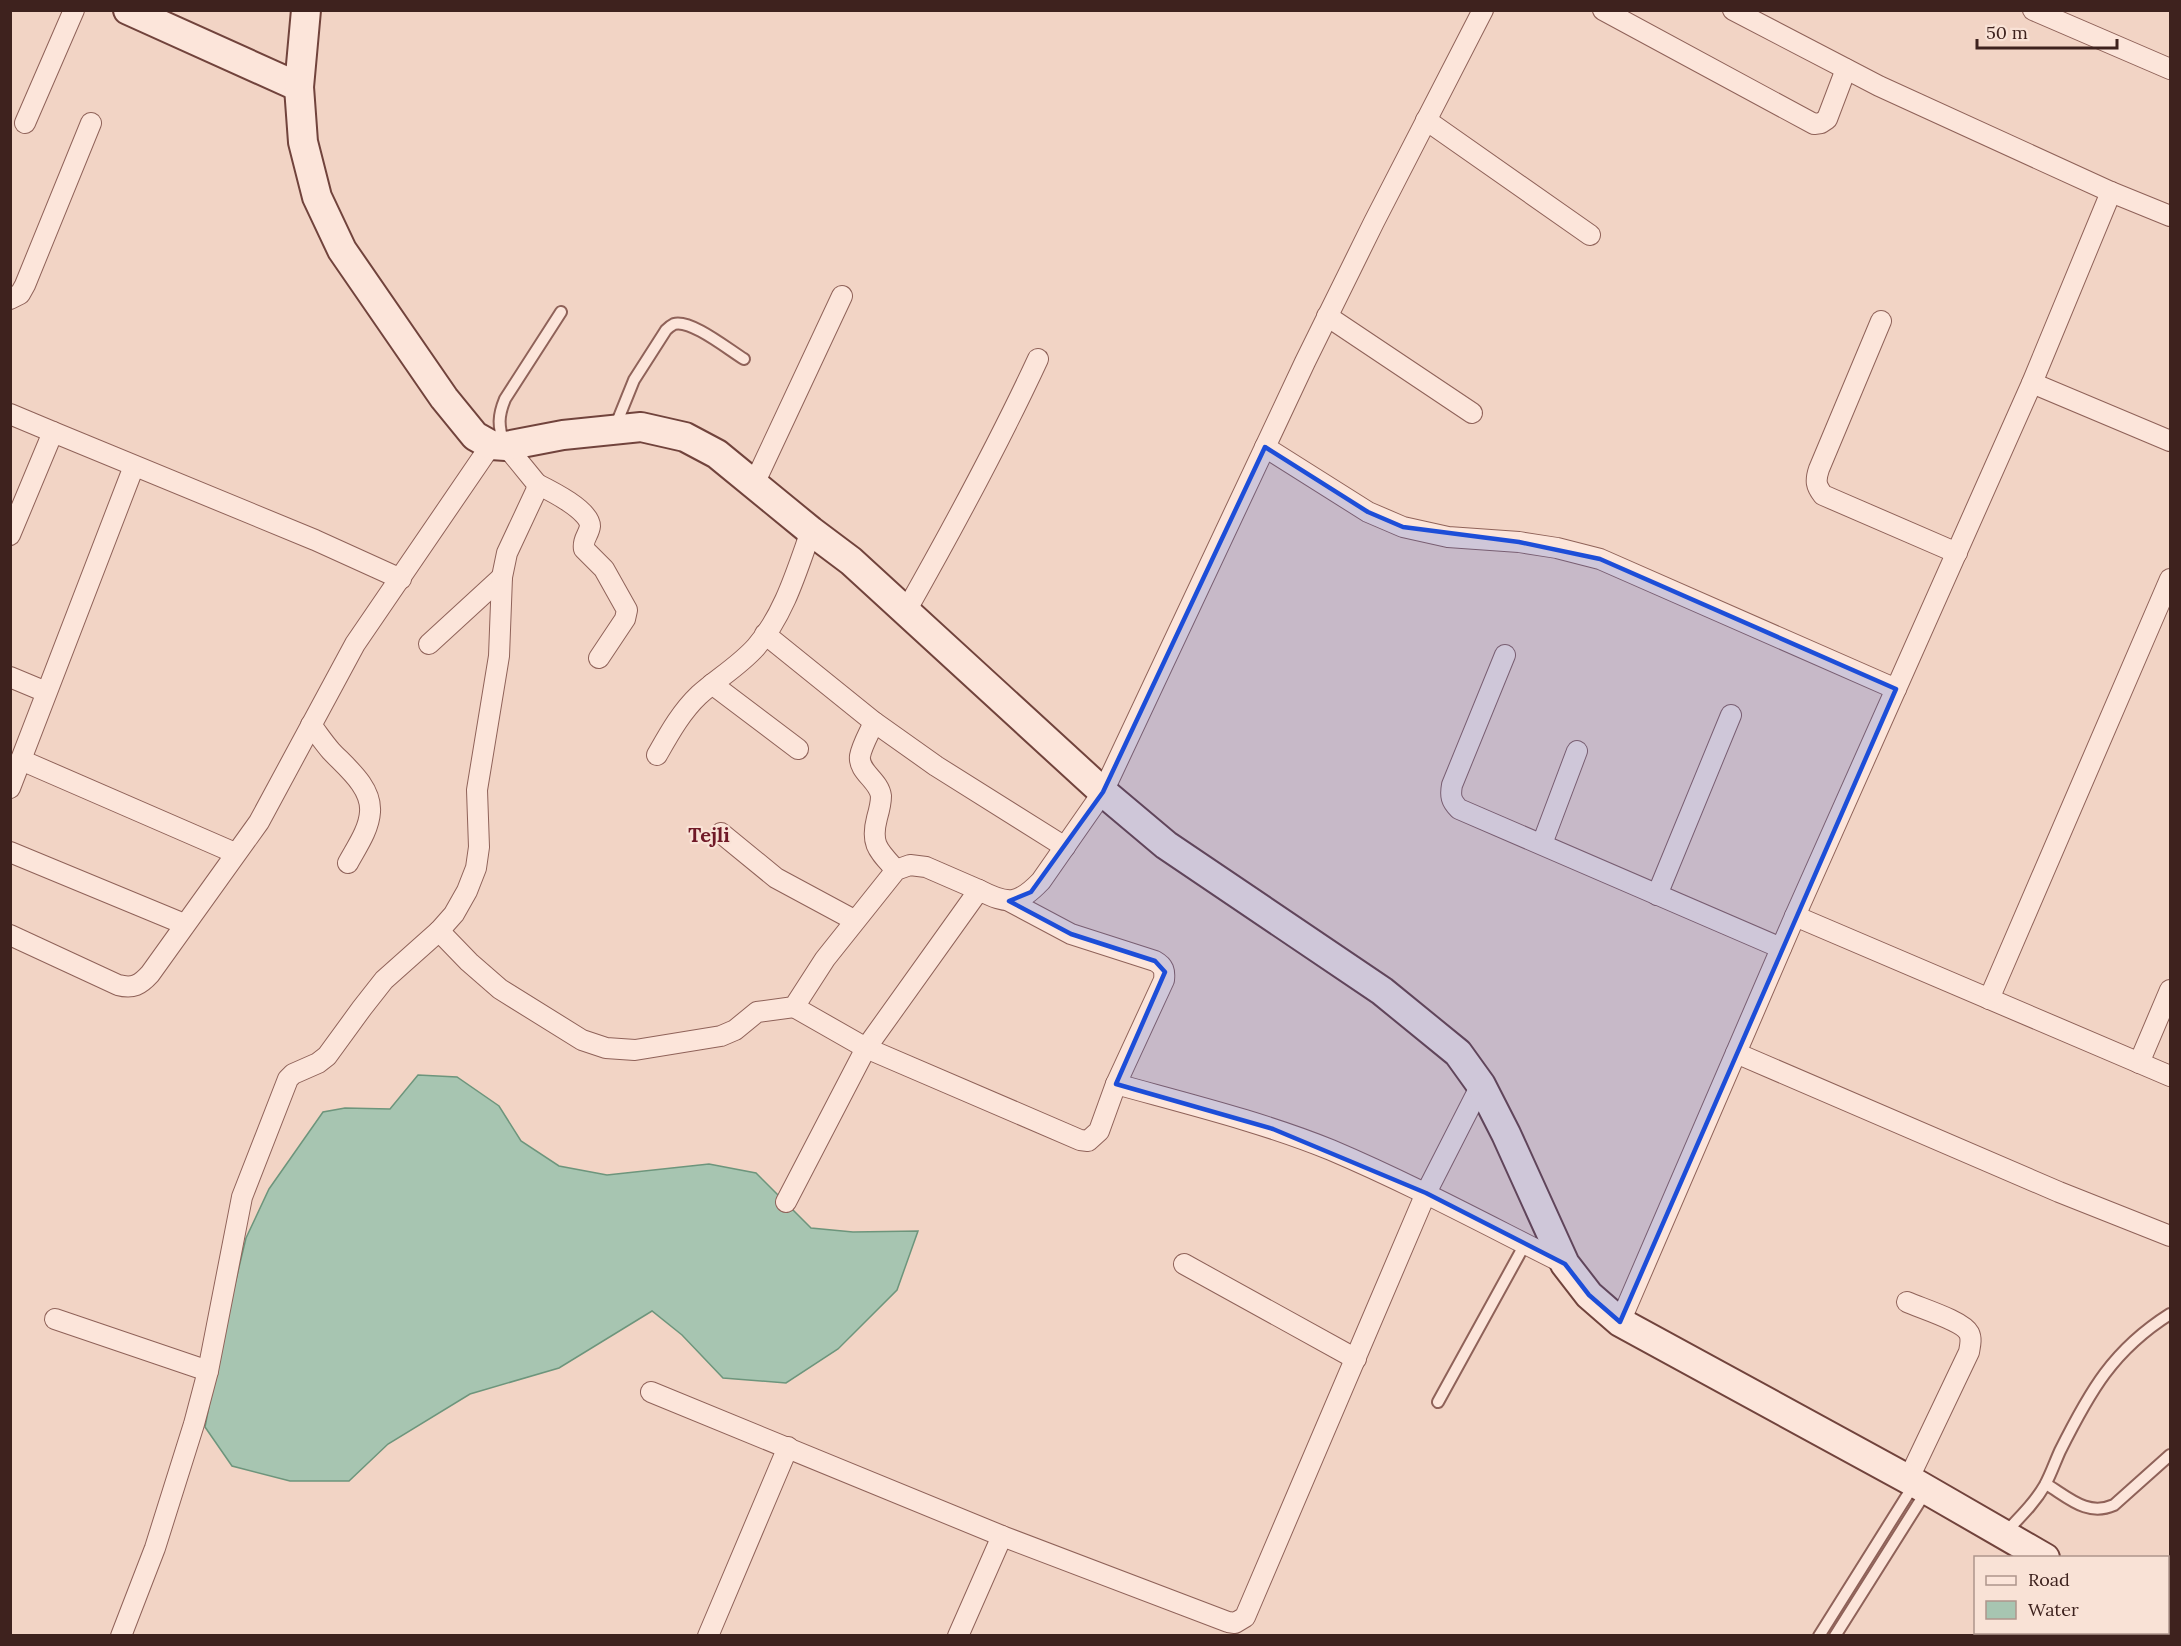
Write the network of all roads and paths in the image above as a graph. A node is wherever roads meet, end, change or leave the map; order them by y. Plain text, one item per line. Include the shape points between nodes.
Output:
1 (74, 10) edge
2 (128, 10) edge
3 (306, 10) edge
4 (1483, 10) edge
5 (1732, 10) edge
6 (2033, 10) edge
7 (1612, 13) edge
8 (1846, 69) junction
9 (2170, 69) edge
10 (299, 87) junction
11 (1426, 120) junction
12 (25, 123) dead end
13 (91, 123) dead end
14 (2110, 192) junction
15 (2170, 216) edge
16 (1590, 235) dead end
17 (842, 296) dead end
18 (10, 299) edge
19 (561, 312) dead end
20 (1328, 316) junction
21 (1881, 321) dead end
22 (744, 359) dead end
23 (1038, 359) dead end
24 (2032, 383) junction
25 (1472, 412) dead end
26 (10, 414) edge
27 (614, 430) junction
28 (53, 432) junction
29 (2170, 441) edge
30 (498, 445) junction
31 (1265, 447) junction
32 (134, 466) junction
33 (537, 484) junction
34 (754, 484) junction
35 (811, 531) junction
36 (10, 535) edge
37 (1957, 553) junction
38 (502, 577) junction
39 (401, 579) junction
40 (2170, 579) edge
41 (906, 611) junction
42 (765, 634) junction
43 (429, 644) dead end
44 (1505, 655) dead end
45 (599, 658) dead end
46 (10, 677) edge
47 (712, 684) junction
48 (1896, 689) junction
49 (46, 692) junction
50 (1731, 715) dead end
51 (874, 722) junction
52 (311, 725) junction
53 (798, 749) dead end
54 (1577, 751) dead end
55 (657, 755) dead end
56 (21, 760) junction
57 (10, 788) edge
58 (1103, 792) junction
59 (721, 833) dead end
60 (1542, 844) junction
61 (1065, 847) junction
62 (10, 852) edge
63 (235, 853) junction
64 (348, 864) dead end
65 (896, 870) junction
66 (979, 890) junction
67 (1657, 895) junction
68 (1009, 902) junction
69 (1795, 916) junction
70 (854, 920) junction
71 (184, 924) junction
72 (439, 931) junction
73 (10, 935) edge
74 (1781, 948) junction
75 (2170, 990) edge
76 (1989, 999) junction
77 (794, 1007) junction
78 (866, 1048) junction
79 (1736, 1053) junction
80 (2139, 1063) junction
81 (2170, 1076) edge
82 (1116, 1084) junction
83 (1481, 1085) junction
84 (1426, 1193) junction
85 (786, 1202) dead end
86 (2170, 1236) edge
87 (1525, 1244) junction
88 (1184, 1264) dead end
89 (1565, 1264) junction
90 (1907, 1302) dead end
91 (2170, 1314) edge
92 (55, 1318) dead end
93 (1620, 1322) junction
94 (1356, 1359) junction
95 (208, 1371) junction
96 (651, 1392) dead end
97 (1438, 1402) dead end
98 (788, 1447) junction
99 (2170, 1455) edge
100 (1917, 1484) junction
101 (2046, 1484) junction
102 (2004, 1534) junction
103 (1002, 1536) junction
104 (2043, 1556) edge
105 (121, 1635) edge
106 (708, 1635) edge
107 (958, 1635) edge
108 (1819, 1635) edge
109 (1835, 1635) edge

1 - 12 street
2 - 10 street
3 - 10 street
4 - 11 street
5 - 8 street
6 - 9 street
7 - 8 street via 1814,124 1827,119
8 - 14 street
10 - 30 street via 303,142 317,197 342,250 444,398 475,436
11 - 16 street
11 - 20 street
13 - 18 street via 25,285 20,294
14 - 15 street
14 - 24 street
17 - 34 street
19 - 30 lane via 505,399 499,413
20 - 25 street
20 - 31 street
21 - 37 street via 1819,470 1817,487 1823,495
22 - 27 lane via 696,329 673,324 634,380
23 - 41 street via 978,481
24 - 29 street
24 - 37 street
26 - 28 street
27 - 30 street
27 - 34 street via 641,427 685,437 717,454
28 - 32 street
28 - 36 street
30 - 33 street
30 - 39 street
31 - 48 street via 1368,512 1403,527 1448,537 1557,548 1600,560
31 - 58 street
32 - 39 street
32 - 49 street
33 - 38 street via 507,553
33 - 45 street via 570,502 588,521 584,549 604,569 627,610
34 - 35 street
35 - 41 street
35 - 42 street via 791,586
37 - 48 street
38 - 43 street
38 - 72 street via 499,656 477,790 476,868 454,914
39 - 52 street via 355,644
40 - 76 street
41 - 58 street
42 - 47 street via 757,647
42 - 51 street
44 - 60 street via 1450,795 1459,809
46 - 49 street
47 - 53 street
47 - 55 street via 684,712
48 - 69 street
49 - 56 street
50 - 67 street
51 - 61 street
51 - 65 street via 860,755 861,762 880,792 874,841
52 - 63 street via 259,822
52 - 64 street via 355,775 368,799 368,824
54 - 60 street
56 - 57 street
56 - 63 street
58 - 61 street
58 - 83 street via 1166,845 1382,991 1458,1053
59 - 70 street via 776,878
60 - 67 street
61 - 68 street via 1031,892
62 - 71 street
63 - 71 street
65 - 66 street via 910,865 926,867
65 - 70 street
66 - 68 street
66 - 78 street
67 - 74 street
68 - 82 street via 1071,934 1161,965 1164,980
69 - 74 street
69 - 76 street
70 - 77 street
71 - 73 street via 150,974 140,985 129,988
72 - 77 street via 500,989 582,1040 606,1048 636,1050 721,1036 757,1012
72 - 95 street via 384,980 327,1056 288,1079 243,1197
74 - 79 street
75 - 80 street
76 - 80 street
77 - 78 street
78 - 82 street via 1080,1140 1088,1141 1099,1131
78 - 85 street
79 - 86 street
79 - 93 street
80 - 81 street
82 - 84 street via 1273,1129
83 - 84 street
83 - 89 street
84 - 87 street
84 - 94 street
87 - 89 street
87 - 97 lane
88 - 94 street
89 - 93 street via 1588,1295
90 - 100 street via 1960,1325 1968,1330 1971,1339
91 - 101 lane via 2122,1351 2102,1377 2077,1418
92 - 95 street
93 - 100 street
94 - 103 street via 1240,1621 1228,1622
95 - 105 street via 180,1474
96 - 98 street
98 - 103 street
98 - 106 street
99 - 101 lane via 2114,1505 2103,1510 2084,1507
100 - 102 street
100 - 108 lane
100 - 109 lane
101 - 102 lane
102 - 104 street
103 - 107 street

